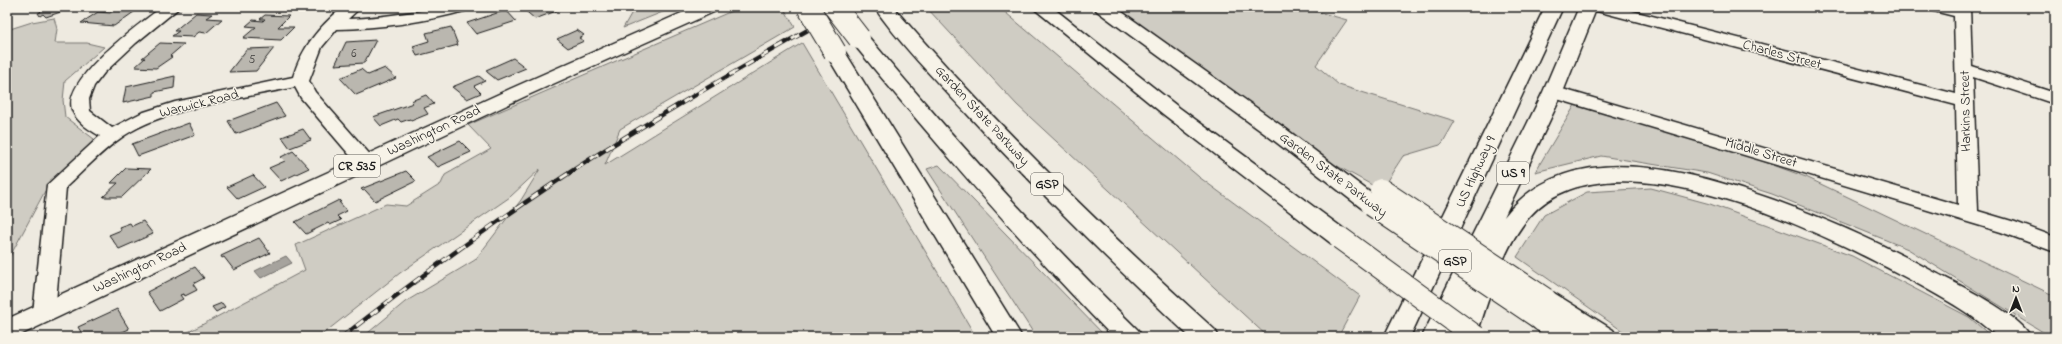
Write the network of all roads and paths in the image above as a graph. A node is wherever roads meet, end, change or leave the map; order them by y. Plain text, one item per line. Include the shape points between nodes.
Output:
1 (172, 7) edge
2 (353, 7) edge
3 (462, 7) edge
4 (710, 7) edge
5 (808, 7) edge
6 (835, 7) edge
7 (1041, 7) edge
8 (1103, 7) edge
9 (1554, 7) edge
10 (1588, 7) edge
11 (1599, 7) edge
12 (1936, 7) edge
13 (1962, 10) edge
14 (890, 15) edge
15 (333, 24) junction
16 (1965, 69) junction
17 (300, 81) junction
18 (1553, 92) junction
19 (2055, 99) edge
20 (1966, 102) junction
21 (112, 134) junction
22 (366, 162) junction
23 (1968, 215) junction
24 (2055, 244) edge
25 (1542, 308) junction
26 (44, 313) junction
27 (7, 330) edge
28 (1009, 337) edge
29 (1130, 337) edge
30 (1206, 337) edge
31 (1398, 337) edge
32 (1435, 337) edge
33 (1464, 337) edge
34 (1476, 337) edge
35 (1567, 337) edge
36 (1604, 337) edge
37 (2018, 337) edge

1 - 21 street via 91,75 81,92 80,109 93,125
2 - 15 street
3 - 15 street via 405,21
4 - 22 main road, Washington Road / CR 535
5 - 28 main road, bridge
6 - 29 main road, bridge via 912,102 1018,220
7 - 34 main road, bridge via 1170,110
8 - 25 main road, Garden State Parkway / GSP, bridge via 1279,134
9 - 31 main road, US Highway 9 / US 9
10 - 18 main road, US 9
11 - 20 street, Charles Street
12 - 13 street
13 - 16 street, Harkins Street
14 - 30 main road, Garden State Parkway / GSP via 959,92 1056,193
15 - 17 street via 315,42 306,59
16 - 19 street
16 - 20 street, Harkins Street
17 - 21 street, Warwick Road via 181,106
17 - 22 street via 307,94
18 - 23 street, Middle Street
18 - 32 main road, US 9
20 - 23 street, Harkins Street
21 - 26 street, Warwick Road via 58,185
22 - 26 main road, Washington Road / CR 535
23 - 24 street, Middle Street
25 - 35 main road, Garden State Parkway / GSP
25 - 36 main road
26 - 27 main road, Washington Road / CR 535
33 - 37 main road via 1501,240 1525,206 1545,190 1557,185 1586,177 1619,174 1656,176 1694,183 1816,225 1867,247 1922,276 1993,318

